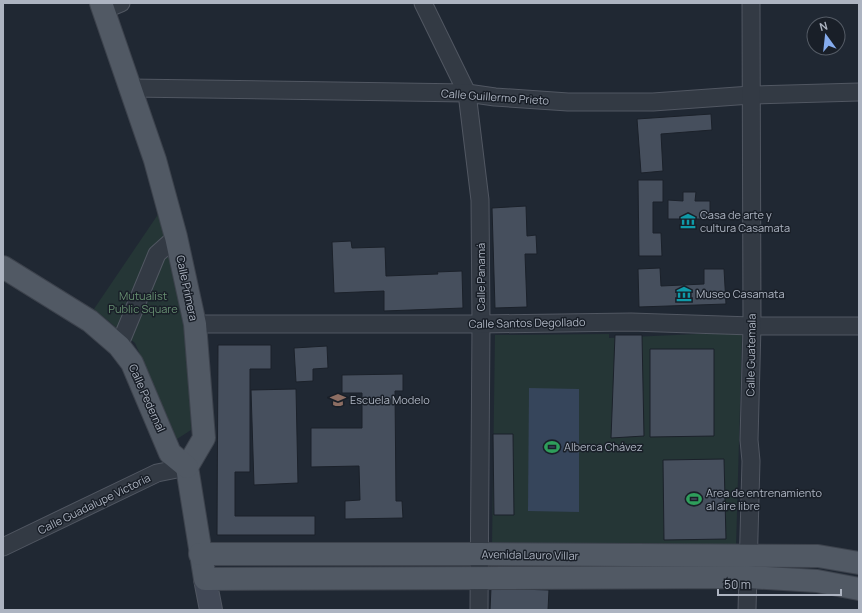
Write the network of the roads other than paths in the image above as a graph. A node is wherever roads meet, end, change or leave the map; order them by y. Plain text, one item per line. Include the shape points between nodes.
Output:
1 (423, 3) edge
2 (750, 3) edge
3 (109, 5) edge
4 (130, 88) junction
5 (859, 92) edge
6 (467, 94) junction
7 (751, 95) junction
8 (176, 237) junction
9 (3, 266) edge
10 (195, 324) junction
11 (481, 324) junction
12 (752, 326) junction
13 (859, 326) edge
14 (119, 346) junction
15 (187, 466) junction
16 (3, 547) edge
17 (200, 554) junction
18 (479, 554) junction
19 (748, 556) junction
20 (859, 563) edge
21 (479, 578) junction
22 (748, 578) junction
23 (205, 579) junction
24 (859, 589) edge
25 (211, 610) edge
26 (479, 610) edge
27 (748, 610) edge

1 - 6 street, Calle Panamá
2 - 7 street, Calle Guatemala
3 - 4 main road, Calle Primera
4 - 6 street, Calle Guillermo Prieto
4 - 8 main road, Calle Primera via 155,160
5 - 7 street, Calle Guillermo Prieto
6 - 7 street, Calle Guillermo Prieto via 583,102 653,102
6 - 11 street, Calle Panamá via 480,200
7 - 12 street, Calle Guatemala
8 - 10 main road, Calle Primera
8 - 14 street via 157,254
9 - 14 main road, Calle Pedernal via 90,321
10 - 11 street, Calle Santos Degollado
10 - 15 main road, Calle Primera via 204,438
11 - 12 street, Calle Santos Degollado via 631,322
11 - 18 street, Calle Panamá
12 - 13 street, Calle Santos Degollado
12 - 19 street, Calle Guatemala
14 - 15 main road, Calle Pedernal via 132,363 170,453
15 - 16 street, Calle Guadalupe Victoria via 157,473
15 - 17 main road
17 - 18 main road, Avenida Lauro Villar
17 - 23 main road
18 - 19 main road, Avenida Lauro Villar
18 - 21 street, Calle Panamá
19 - 20 main road, Avenida Lauro Villar via 818,556
19 - 22 street, Calle Guatemala
21 - 22 main road, Avenida Lauro Villar
21 - 23 main road, Avenida Lauro Villar
21 - 26 street, Calle Panamá
22 - 24 main road, Avenida Lauro Villar via 817,581
22 - 27 street, Calle Guatemala
23 - 25 main road

